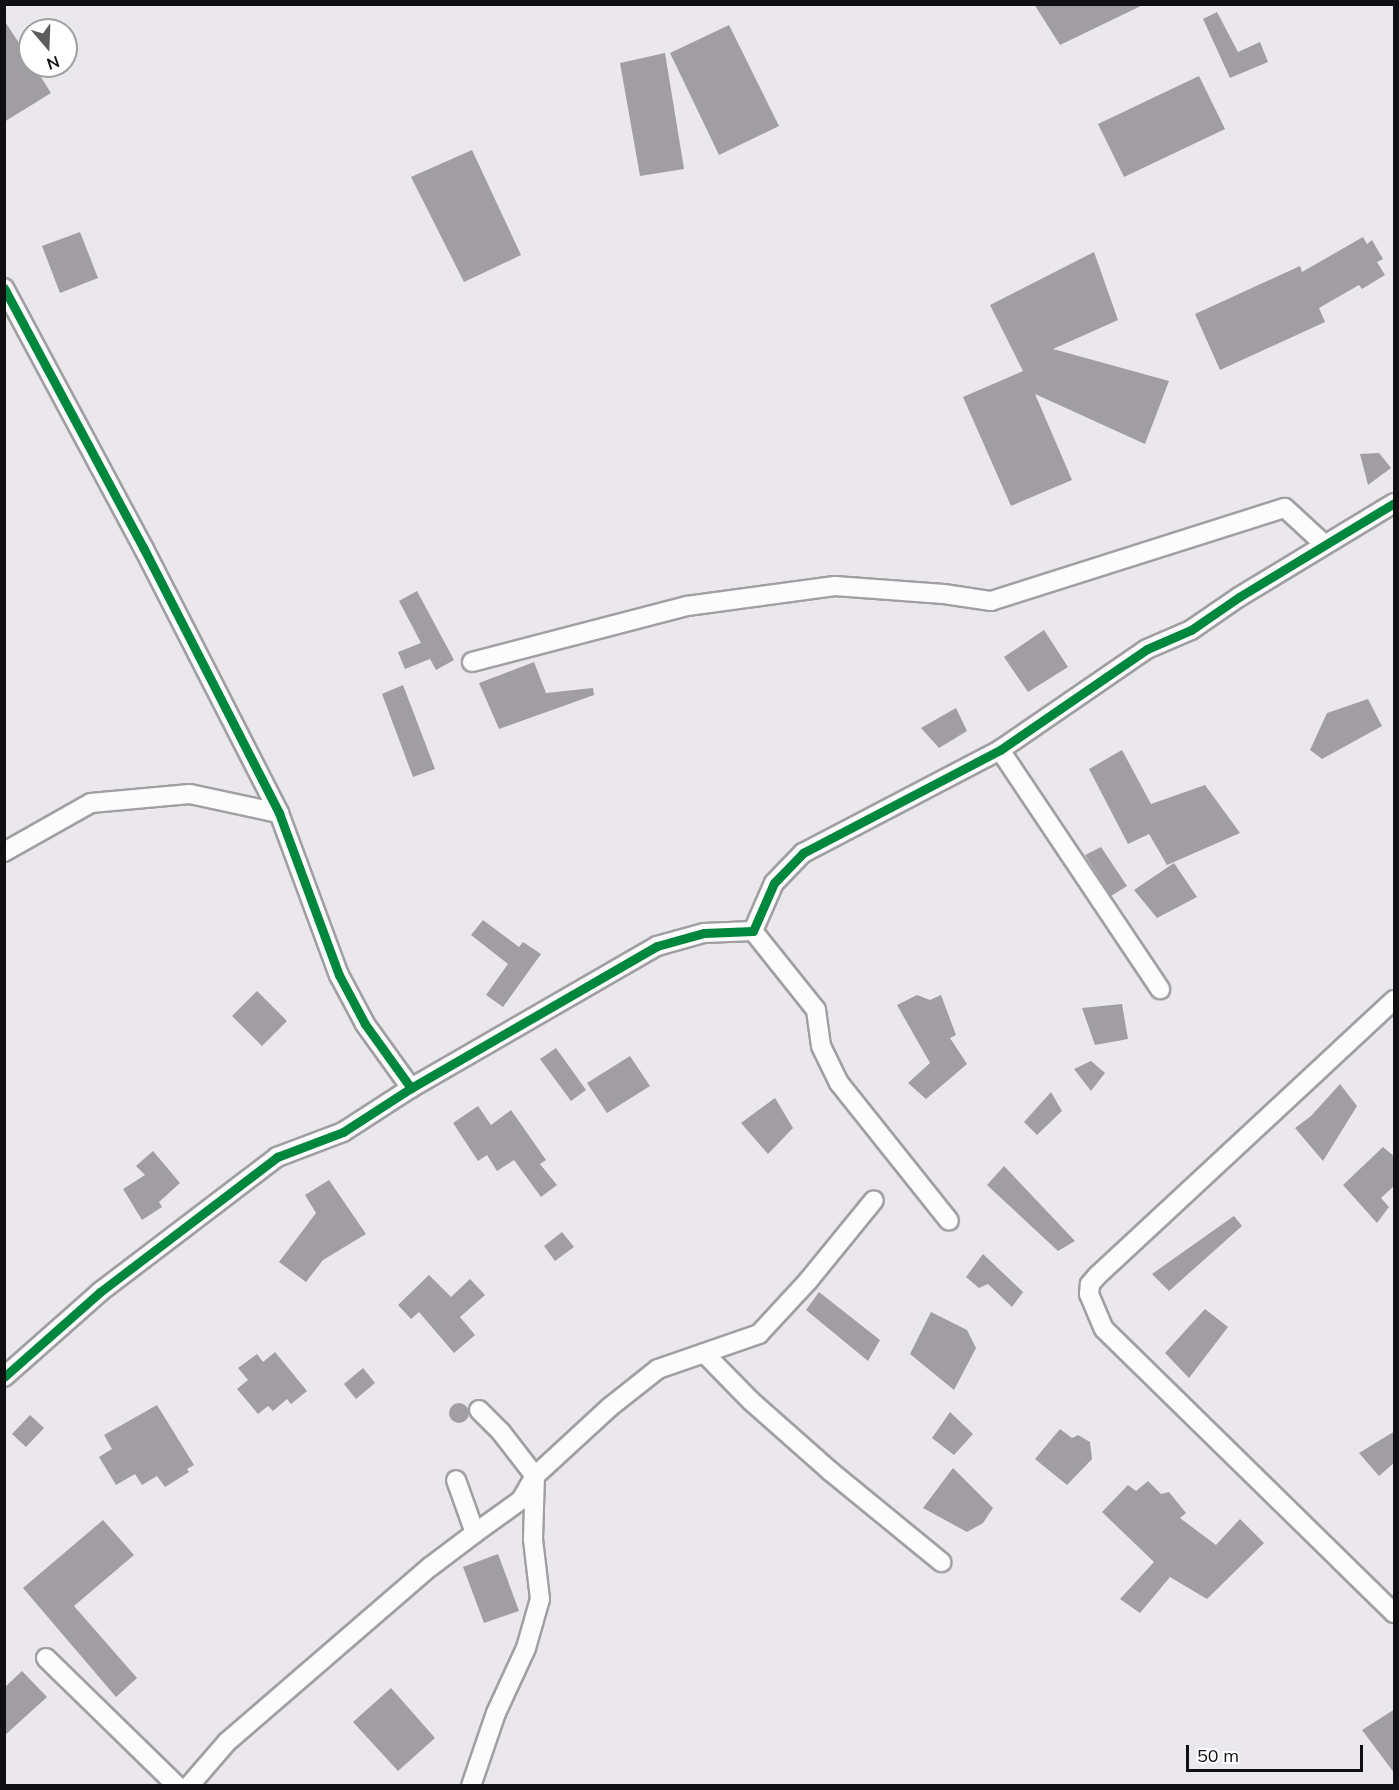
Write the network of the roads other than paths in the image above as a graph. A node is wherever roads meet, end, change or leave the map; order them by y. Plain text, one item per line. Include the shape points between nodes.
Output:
1 (4, 288) edge
2 (1395, 503) edge
3 (1325, 545) junction
4 (472, 662) dead end
5 (1000, 750) junction
6 (279, 813) junction
7 (4, 852) edge
8 (753, 930) junction
9 (1160, 989) dead end
10 (1395, 1000) edge
11 (411, 1088) junction
12 (874, 1200) dead end
13 (949, 1221) dead end
14 (704, 1353) junction
15 (4, 1377) edge
16 (478, 1410) dead end
17 (535, 1476) junction
18 (456, 1480) dead end
19 (475, 1533) junction
20 (941, 1562) dead end
21 (1395, 1613) edge
22 (46, 1658) dead end
23 (177, 1785) edge
24 (189, 1785) edge
25 (471, 1785) edge

1 - 6 street
2 - 3 street
3 - 4 street via 1285,508 991,601 835,586 687,606
3 - 5 street via 1191,630 1147,649
5 - 8 street via 803,853 774,883
5 - 9 street
6 - 7 street via 190,794 90,802
6 - 11 street via 339,975 365,1024
8 - 11 street via 704,933 657,946
8 - 13 street via 816,1010 821,1046 839,1083
10 - 21 street via 1097,1276 1090,1284 1089,1294 1104,1329
11 - 15 street via 343,1132 277,1157 100,1292
12 - 14 street via 759,1334
14 - 17 street via 658,1369
14 - 20 street via 821,1464
16 - 17 street via 501,1432
17 - 19 street via 521,1500
17 - 25 street via 533,1539 540,1599 526,1648 496,1713
18 - 19 street
19 - 24 street via 429,1567 227,1742
22 - 23 street

